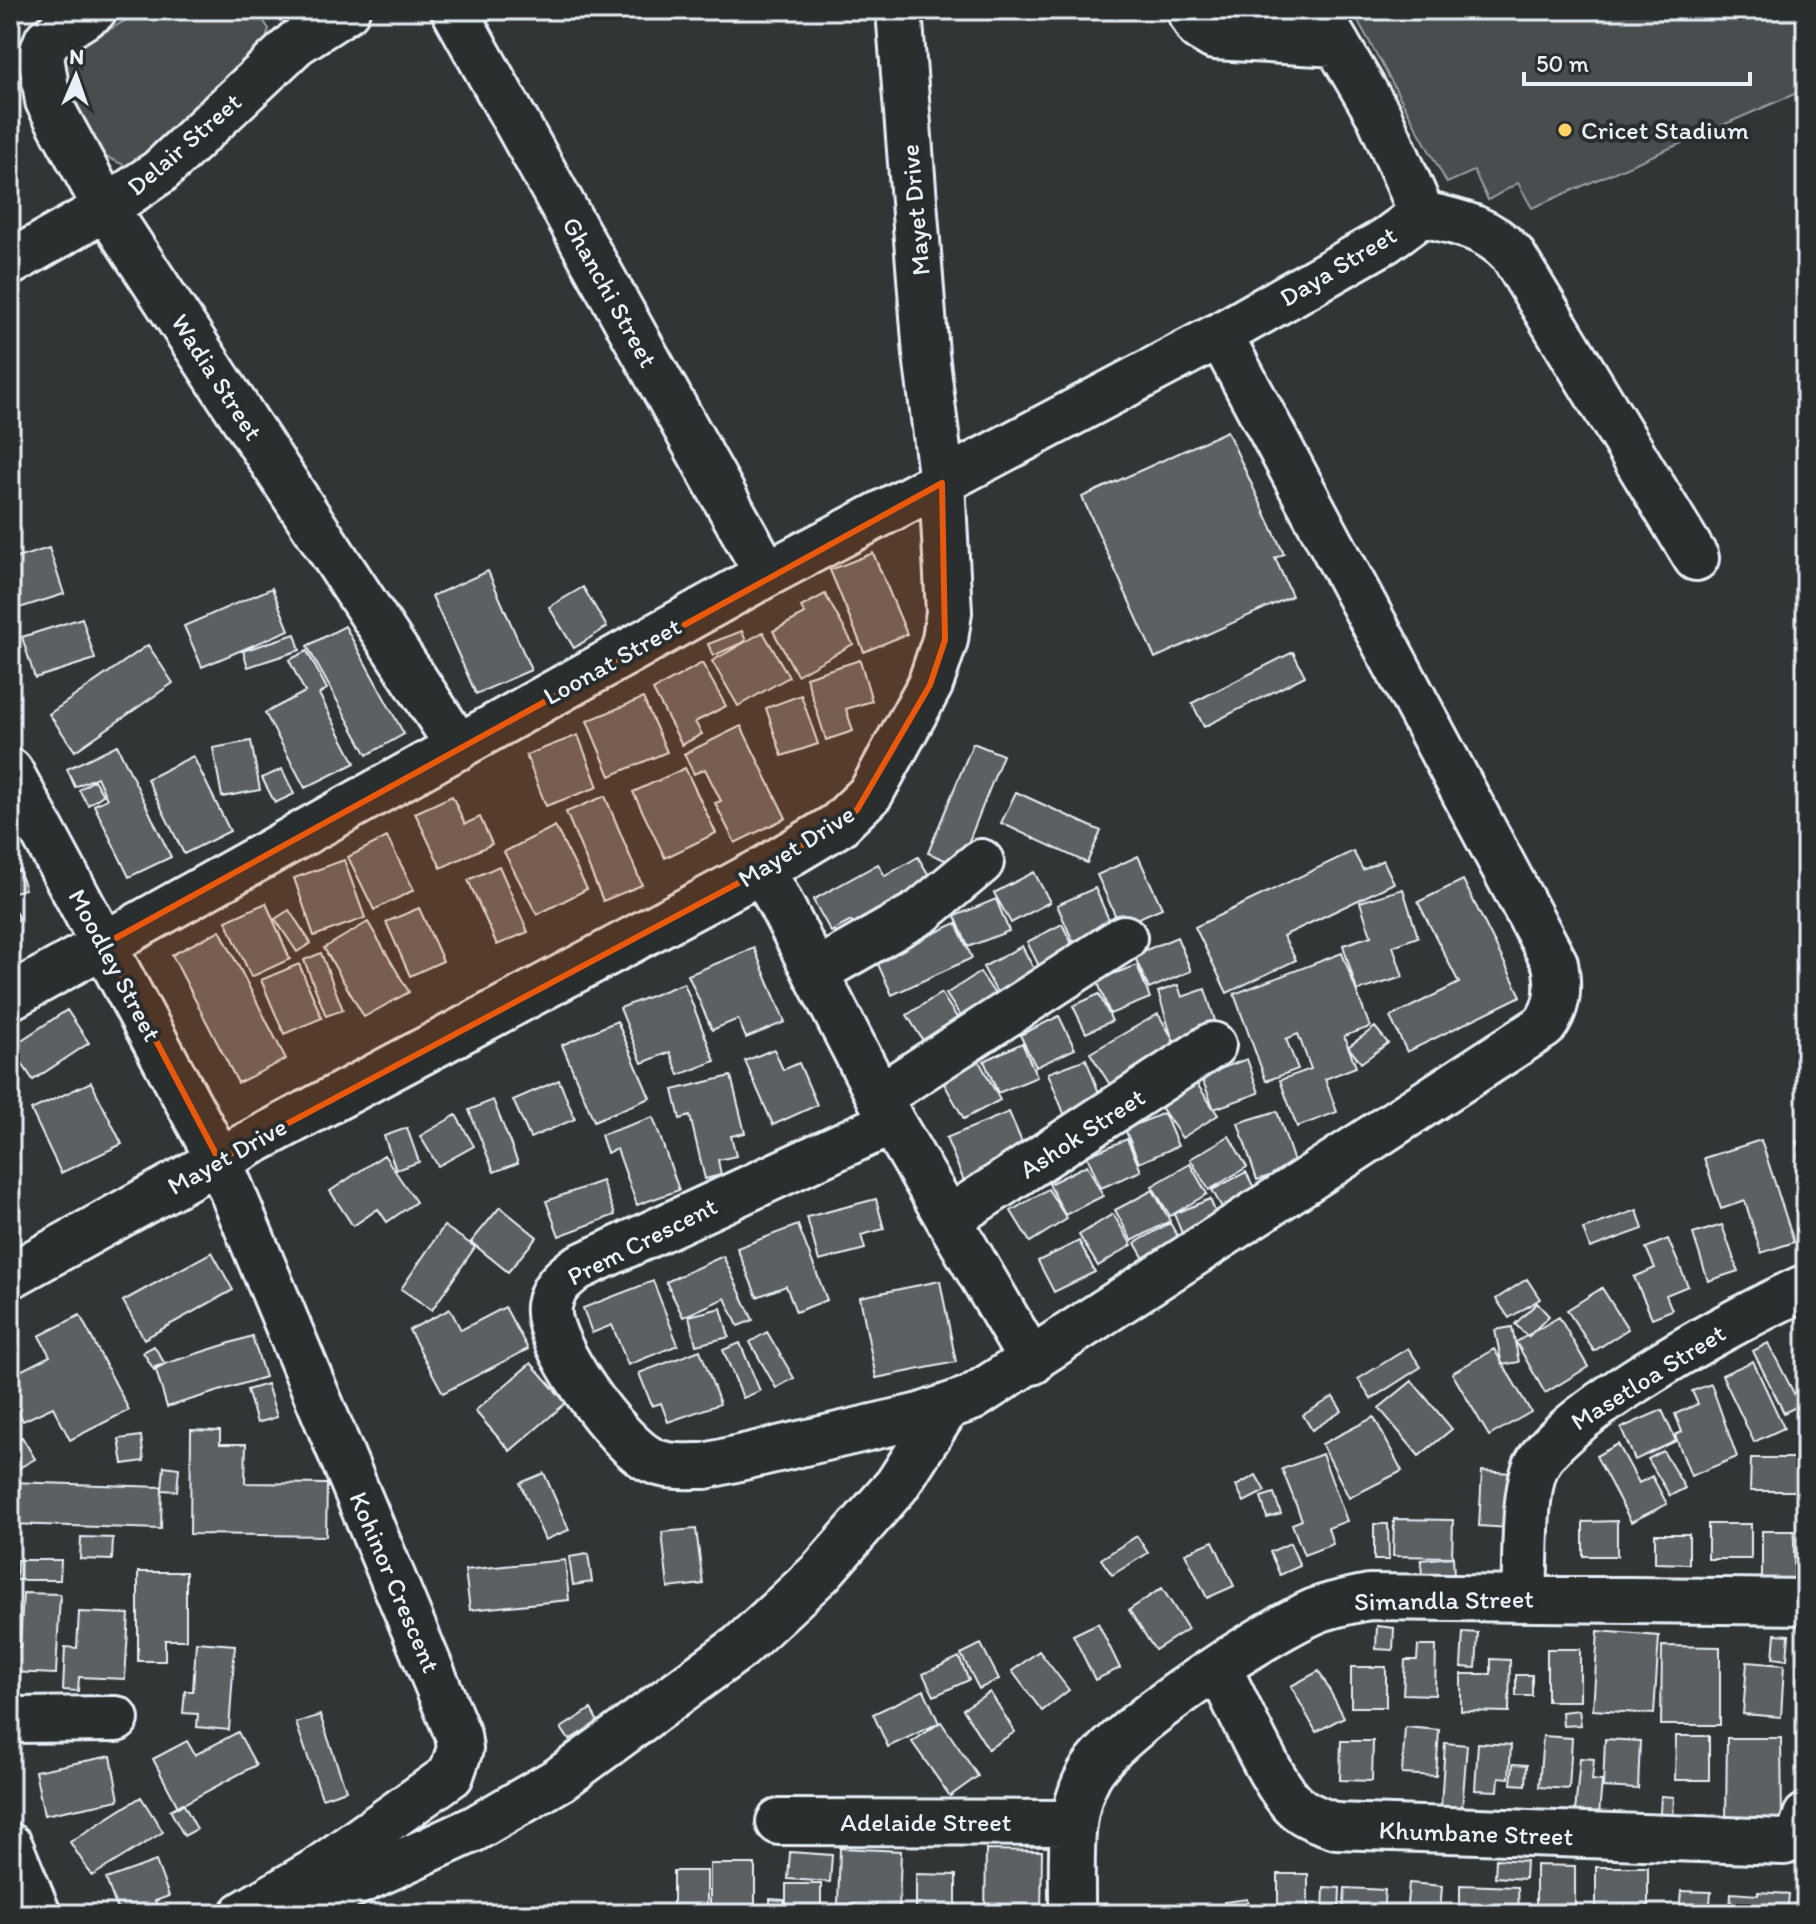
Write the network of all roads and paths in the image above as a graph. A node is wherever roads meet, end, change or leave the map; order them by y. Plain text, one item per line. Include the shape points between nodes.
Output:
1 (94, 10) edge
2 (347, 10) edge
3 (454, 10) edge
4 (899, 10) edge
5 (1189, 10) edge
6 (287, 26) edge
7 (1327, 27) edge
8 (106, 208) junction
9 (1422, 214) junction
10 (10, 263) edge
11 (1220, 335) junction
12 (942, 483) junction
13 (1696, 558) dead end
14 (767, 574) junction
15 (459, 747) junction
16 (10, 771) edge
17 (981, 862) dead end
18 (763, 870) junction
19 (1124, 938) dead end
20 (105, 944) junction
21 (816, 972) junction
22 (10, 997) edge
23 (1213, 1045) dead end
24 (886, 1110) junction
25 (219, 1160) junction
26 (950, 1218) junction
27 (10, 1276) edge
28 (1806, 1287) edge
29 (1032, 1362) junction
30 (947, 1407) junction
31 (1524, 1598) junction
32 (1806, 1602) edge
33 (1219, 1669) junction
34 (116, 1719) dead end
35 (10, 1720) edge
36 (1806, 1816) edge
37 (779, 1822) dead end
38 (1074, 1823) junction
39 (10, 1846) edge
40 (38, 1914) edge
41 (243, 1914) edge
42 (251, 1914) edge
43 (1072, 1914) edge

1 - 8 street, Wadia Street via 47,40 41,56 48,101
2 - 6 street, Delair Street
3 - 14 street, Ghanchi Street
4 - 12 street, Mayet Drive via 926,354
5 - 7 street via 1199,28 1214,37
6 - 8 street, Delair Street via 159,172
7 - 9 street, Daya Street via 1379,116
8 - 10 street, Delair Street
8 - 15 street, Wadia Street
9 - 11 street, Daya Street via 1385,241
9 - 13 street via 1480,229 1512,254
11 - 12 street, Loonat Street
11 - 29 street, Prem Crescent via 1555,963 1557,999 1544,1026
12 - 14 street, Loonat Street
12 - 18 street, Mayet Drive via 949,612 930,685 886,770 857,810
14 - 15 street, Loonat Street
15 - 20 street, Loonat Street
16 - 20 street, Moodley Street
17 - 21 street via 921,912
18 - 21 street
18 - 25 street, Mayet Drive
19 - 24 street
20 - 22 street, Loonat Street
20 - 25 street, Moodley Street
21 - 24 street
23 - 26 street, Ashok Street
24 - 26 street
24 - 30 street, Prem Crescent via 577,1268 555,1286 549,1319 583,1385 624,1439 651,1460 669,1466 705,1466
25 - 27 street, Mayet Drive
25 - 41 street, Kohinor Crescent via 453,1720 460,1749 451,1775 316,1871
26 - 29 street
28 - 31 street, Masetloa Street via 1727,1327 1566,1428 1536,1466 1530,1489
29 - 30 street, Prem Crescent
30 - 42 street via 897,1485 821,1572 740,1647 560,1779 474,1829 310,1904
31 - 32 street, Simandla Street
31 - 33 street, Simandla Street via 1369,1597 1337,1603 1285,1627
33 - 36 street, Khumbane Street via 1281,1788 1312,1818 1336,1826 1784,1842 1799,1836
33 - 38 street, Simandla Street via 1129,1730 1101,1757 1087,1778
34 - 35 street
37 - 38 street, Adelaide Street
38 - 43 street, Simandla Street
39 - 40 street

